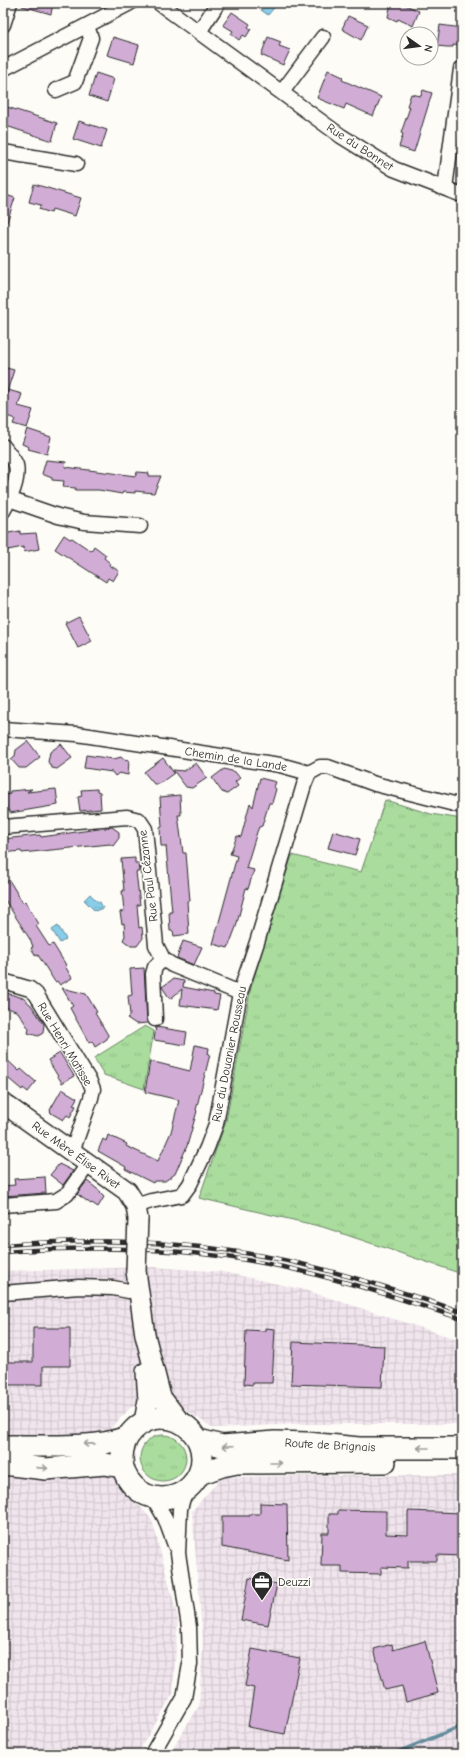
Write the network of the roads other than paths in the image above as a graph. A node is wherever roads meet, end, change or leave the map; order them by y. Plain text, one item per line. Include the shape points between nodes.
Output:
1 (10, 3) edge
2 (130, 3) edge
3 (159, 3) edge
4 (218, 3) edge
5 (3, 25) edge
6 (87, 26) junction
7 (199, 32) junction
8 (323, 37) dead end
9 (3, 69) edge
10 (461, 69) dead end
11 (56, 90) dead end
12 (282, 92) junction
13 (3, 152) edge
14 (76, 164) dead end
15 (445, 188) junction
16 (462, 194) edge
17 (3, 446) edge
18 (5, 502) edge
19 (140, 526) dead end
20 (3, 729) edge
21 (309, 773) junction
22 (462, 806) edge
23 (3, 827) edge
24 (163, 959) junction
25 (3, 981) edge
26 (240, 993) junction
27 (155, 1019) dead end
28 (3, 1103) edge
29 (72, 1152) junction
30 (89, 1163) junction
31 (3, 1205) edge
32 (137, 1213) junction
33 (136, 1280) junction
34 (3, 1293) edge
35 (144, 1335) junction
36 (144, 1422) junction
37 (180, 1422) junction
38 (127, 1437) junction
39 (198, 1440) junction
40 (3, 1446) edge
41 (462, 1448) edge
42 (462, 1462) edge
43 (3, 1464) edge
44 (122, 1467) junction
45 (199, 1474) junction
46 (185, 1491) junction
47 (153, 1498) junction
48 (178, 1553) junction
49 (152, 1754) edge

1 - 5 street
2 - 6 street
3 - 7 street, Rue du Bonnet
4 - 7 street
6 - 9 street
6 - 11 street via 91,38 75,82
7 - 12 street, Rue du Bonnet
8 - 12 street
10 - 15 street
12 - 15 street, Rue du Bonnet via 341,136 394,169
13 - 14 street
15 - 16 street, Rue du Bonnet
17 - 18 street via 16,464 16,476
18 - 19 street via 84,522
20 - 21 street, Chemin de la Lande via 77,734 280,765
21 - 22 street via 328,766 375,784
21 - 26 street, Rue du Douanier Rousseau
23 - 24 street, Rue Paul Cézanne via 127,818 139,820 145,828 156,945
24 - 26 street
24 - 27 street via 155,967 153,974
25 - 29 street, Rue Henri Matisse via 30,989 36,994 93,1089
26 - 32 street, Rue du Douanier Rousseau via 216,1124 207,1148 182,1195 151,1201
28 - 29 street, Rue Mère Élise Rivet
29 - 30 street, Rue Mère Élise Rivet
30 - 31 street via 67,1194 56,1201
30 - 32 street, Rue Mère Élise Rivet via 127,1192
32 - 33 street, bridge
33 - 34 street via 129,1291 79,1287
33 - 35 street
35 - 36 street via 148,1400
35 - 37 street via 161,1397
36 - 37 main road via 168,1418
36 - 38 main road via 134,1428
37 - 39 main road via 191,1429
38 -> 40 main road via 115,1442 97,1444
38 - 44 main road via 123,1447
41 -> 39 main road, Route de Brignais via 359,1448 290,1442 222,1446
39 - 45 main road via 202,1451
45 -> 42 main road, Route de Brignais via 222,1466 244,1463
43 -> 44 main road via 46,1469 105,1464
44 - 47 main road via 133,1487
45 - 46 main road
46 - 47 main road via 175,1496
46 - 48 street via 180,1509
47 - 48 street via 165,1518
48 - 49 street via 190,1627 190,1664 184,1698

